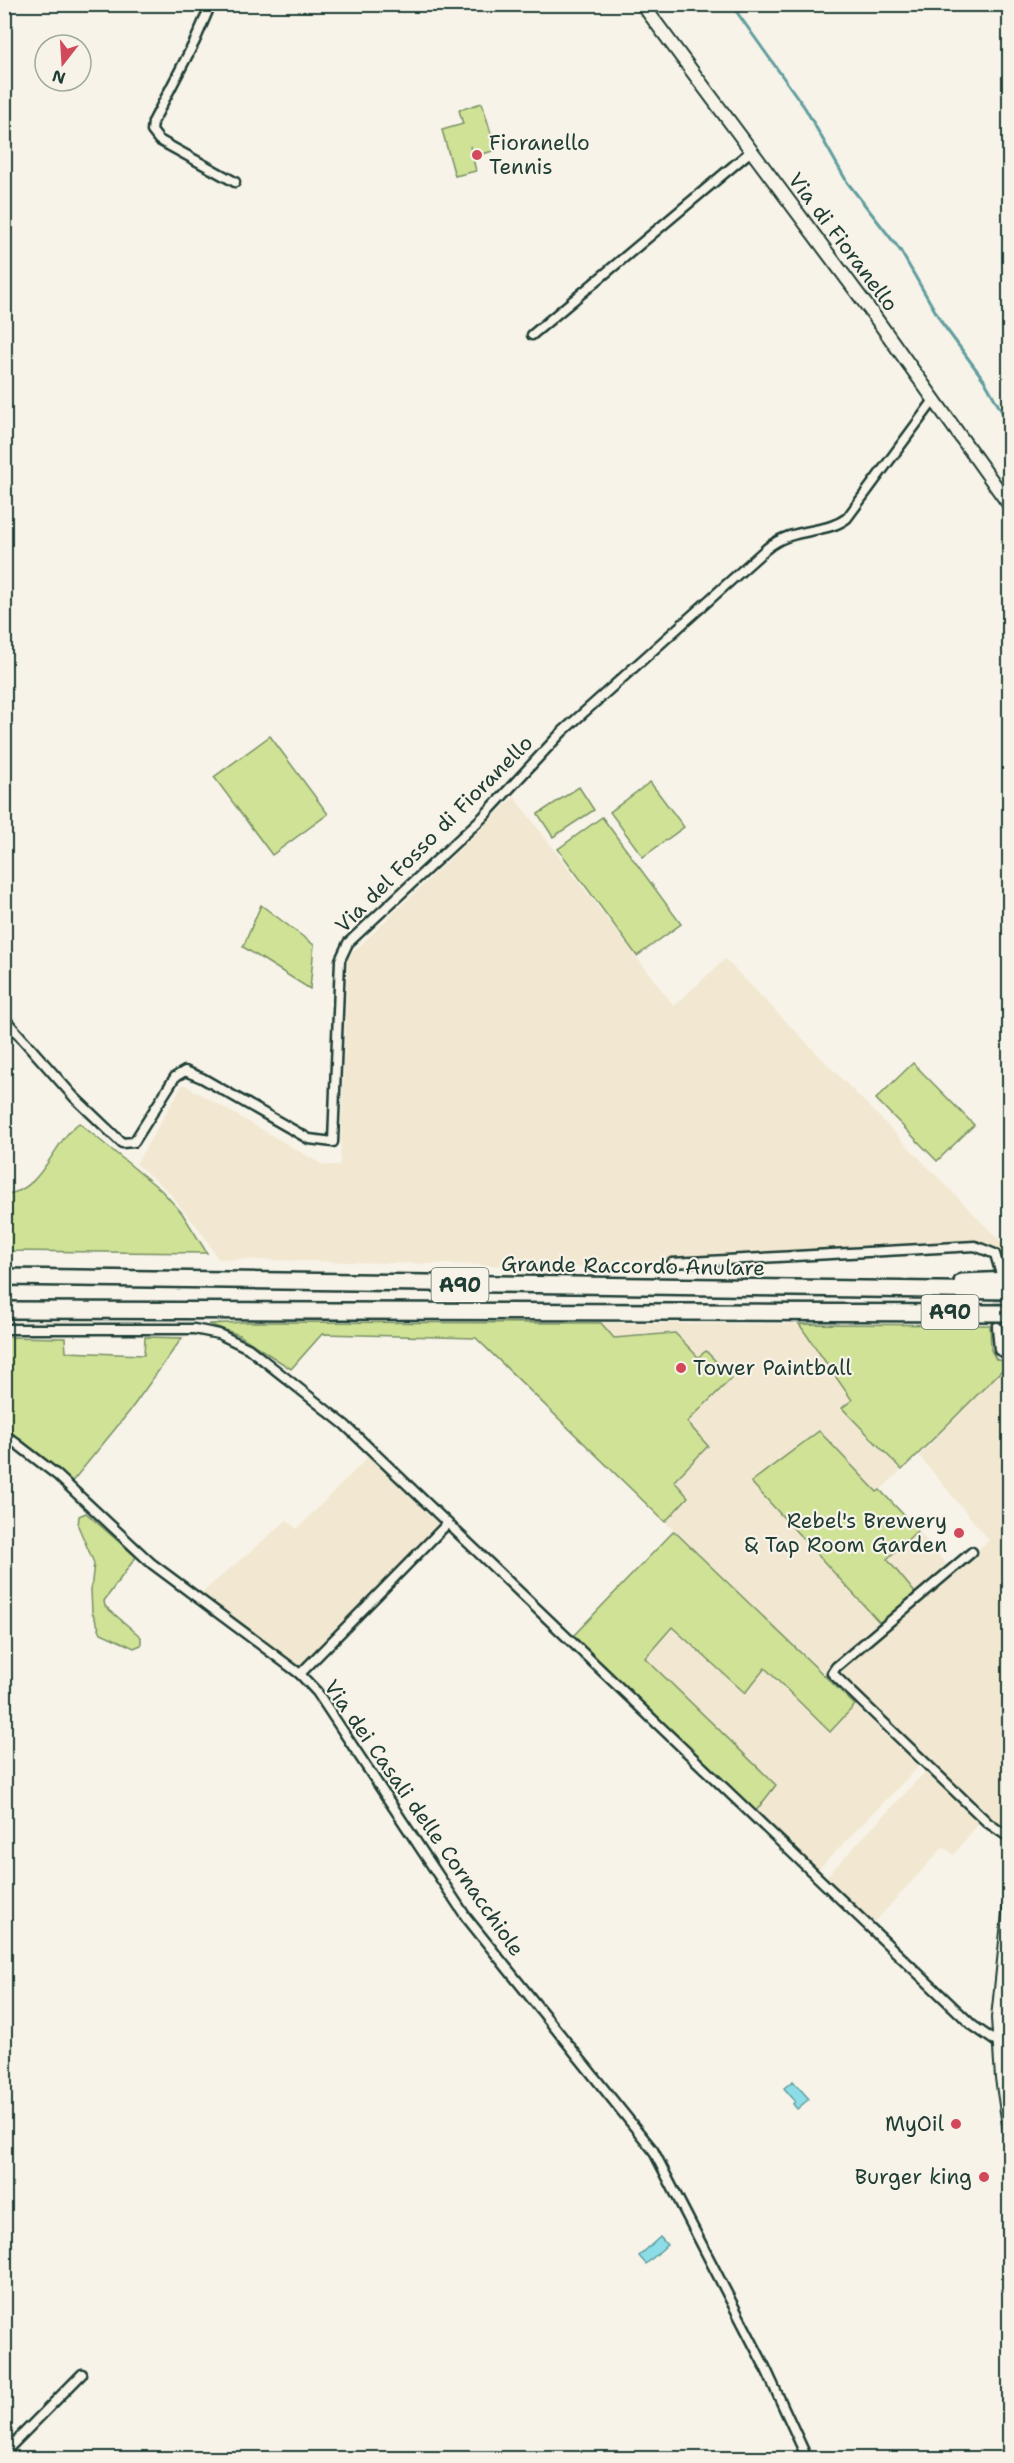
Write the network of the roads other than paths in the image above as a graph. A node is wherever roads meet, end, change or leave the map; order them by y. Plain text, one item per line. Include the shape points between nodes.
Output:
1 (211, 4) edge
2 (642, 4) edge
3 (751, 151) junction
4 (235, 182) dead end
5 (532, 335) dead end
6 (934, 400) junction
7 (1010, 506) edge
8 (4, 1018) edge
9 (672, 1263) dead end
10 (1005, 1275) edge
11 (4, 1277) edge
12 (916, 1290) junction
13 (1010, 1291) edge
14 (4, 1310) edge
15 (1010, 1313) edge
16 (997, 1327) tunnel mouth
17 (4, 1329) edge
18 (1010, 1355) edge
19 (4, 1434) edge
20 (447, 1524) junction
21 (972, 1552) dead end
22 (300, 1674) junction
23 (1010, 1838) edge
24 (1010, 1904) edge
25 (998, 2043) junction
26 (1010, 2132) edge
27 (82, 2374) dead end
28 (4, 2453) edge
29 (807, 2458) edge

1 - 4 street via 152,131 159,140
2 - 3 street, Via di Fioranello
3 - 5 street
3 - 6 street, Via di Fioranello
6 - 7 street, Via di Fioranello
6 - 8 street, Via del Fosso di Fioranello via 847,518 835,525 791,534 766,549 562,732 483,817 348,943 340,960 333,1142 309,1139 185,1071 175,1077 134,1142 122,1143 74,1098
9 - 10 street via 975,1246 995,1254
10 - 12 highway
11 - 12 highway, Grande Raccordo Anulare / A90
12 - 13 highway, Grande Raccordo Anulare / A90
14 - 15 highway, Grande Raccordo Anulare / A90
16 - 18 street via 999,1350
17 - 20 street via 194,1329 234,1340 345,1425
19 - 22 street, Via dei Casali delle Cornacchiole via 49,1468 151,1563
20 - 22 street
20 - 25 street via 924,1980 972,2025
21 - 23 street via 832,1673 981,1818
22 - 29 street, Via dei Casali delle Cornacchiole via 332,1714 466,1917 653,2150 765,2367
24 - 25 street via 999,1991
25 - 26 street
27 - 28 street

